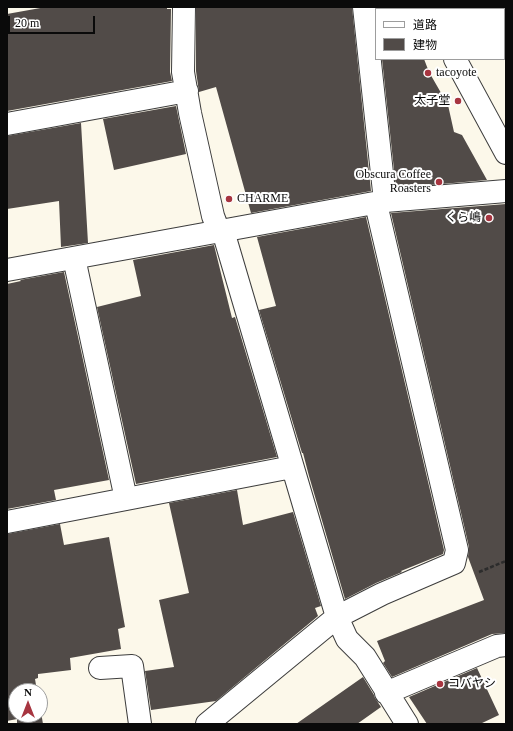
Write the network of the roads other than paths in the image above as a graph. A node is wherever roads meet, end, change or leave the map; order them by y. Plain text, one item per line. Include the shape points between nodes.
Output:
1 (184, 7) edge
2 (364, 7) edge
3 (456, 60) edge
4 (187, 91) junction
5 (7, 124) edge
6 (506, 153) edge
7 (506, 191) edge
8 (380, 202) junction
9 (221, 232) junction
10 (74, 258) junction
11 (7, 270) edge
12 (292, 467) junction
13 (126, 499) junction
14 (7, 522) edge
15 (337, 617) junction
16 (506, 645) edge
17 (100, 668) dead end
18 (386, 693) junction
19 (140, 724) edge
20 (207, 724) edge
21 (407, 724) edge

1 - 4 street via 183,72
2 - 8 street
3 - 6 street
4 - 5 street
4 - 9 street via 214,216
7 - 8 street
8 - 9 street
8 - 15 street via 457,550 454,563 382,594
9 - 10 street
9 - 12 street
10 - 11 street
10 - 13 street
12 - 13 street
12 - 15 street
13 - 14 street
15 - 18 street via 347,639 364,657
15 - 20 street
16 - 18 street via 497,646
17 - 19 street via 132,666
18 - 21 street

